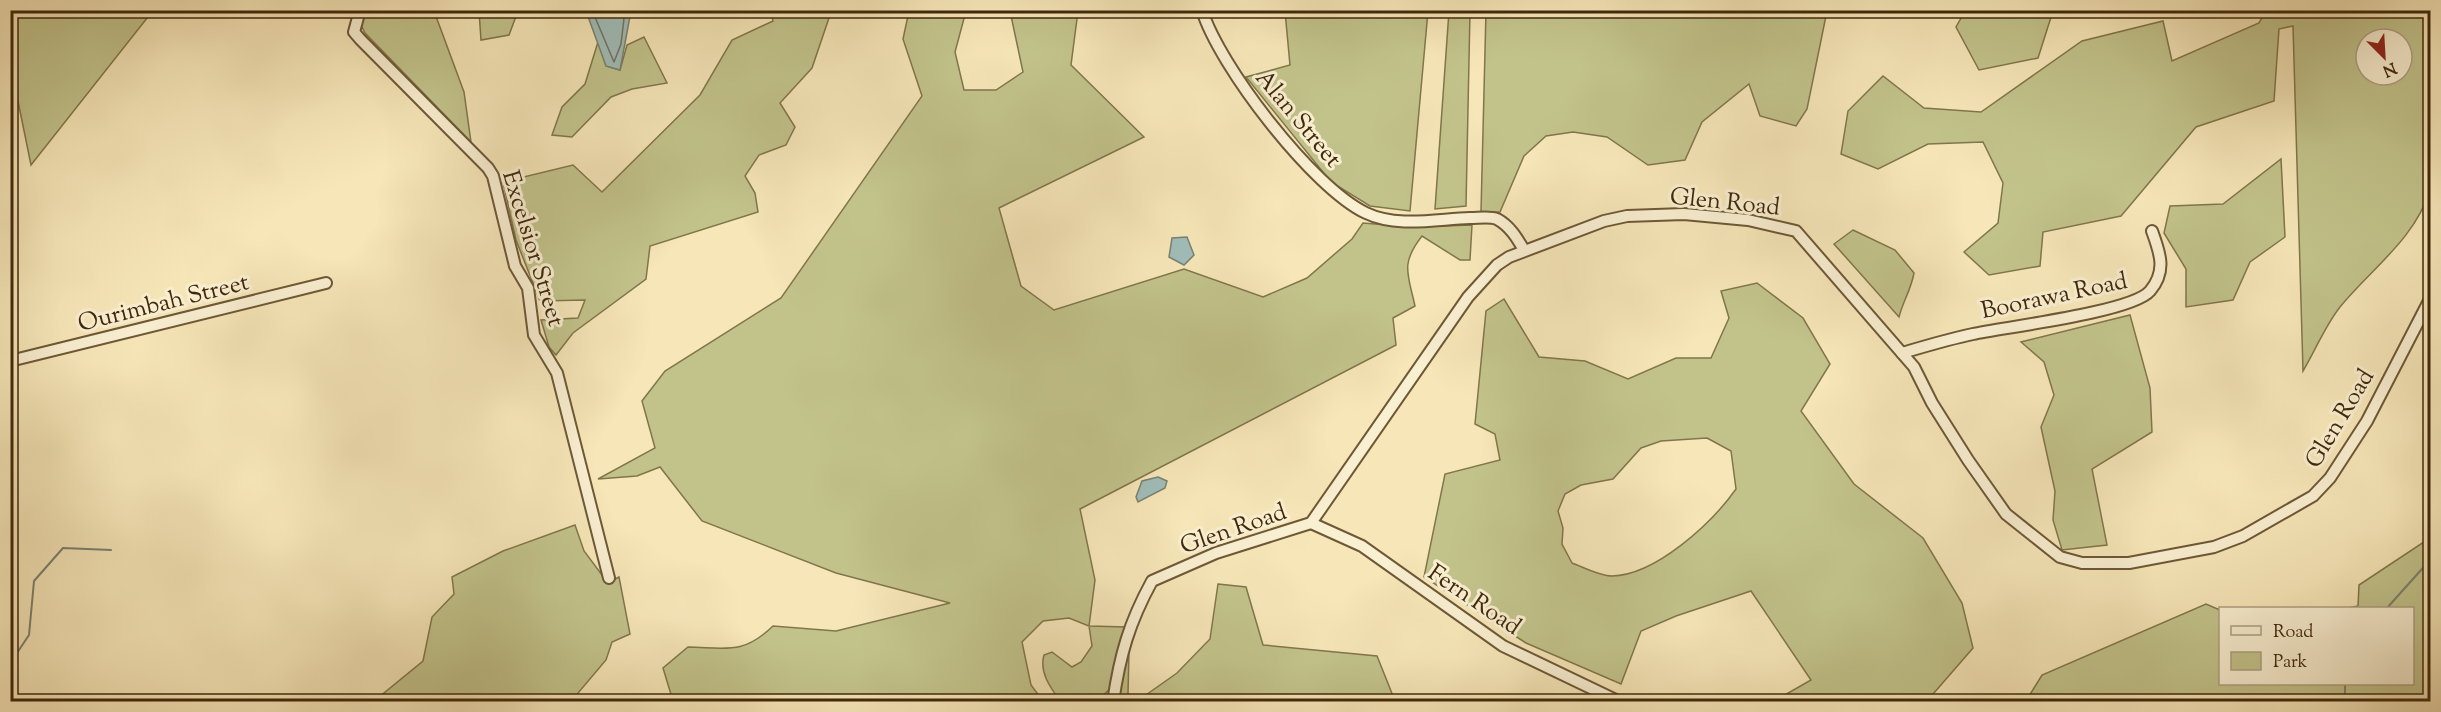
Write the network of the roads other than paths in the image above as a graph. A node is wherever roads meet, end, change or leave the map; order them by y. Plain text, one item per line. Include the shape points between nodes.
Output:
1 (360, 10) edge
2 (1202, 10) edge
3 (2152, 231) dead end
4 (1524, 250) junction
5 (326, 283) dead end
6 (2430, 298) edge
7 (1902, 353) junction
8 (10, 362) edge
9 (1311, 523) junction
10 (609, 578) dead end
11 (1113, 702) edge
12 (1620, 702) edge

1 - 10 street, Excelsior Street via 354,32 493,176 515,266 528,288 534,335 557,373
2 - 4 street, Alan Street via 1215,44 1233,72 1296,154 1340,197 1366,214 1387,220 1495,218 1514,233
3 - 7 street, Boorawa Road via 2162,267 2155,284 2143,297 2045,323 1976,333
4 - 7 street, Glen Road via 1627,216 1684,214 1781,226 1796,231 1809,243
4 - 9 street, Glen Road via 1497,265 1468,297
5 - 8 street, Ourimbah Street
6 - 7 street, Glen Road via 2367,421 2330,478 2313,496 2243,536 2214,547 2128,563 2082,563 2060,557 2006,514
9 - 11 street, Glen Road via 1216,553 1152,581 1120,654
9 - 12 street, Fern Road via 1362,546 1503,646

